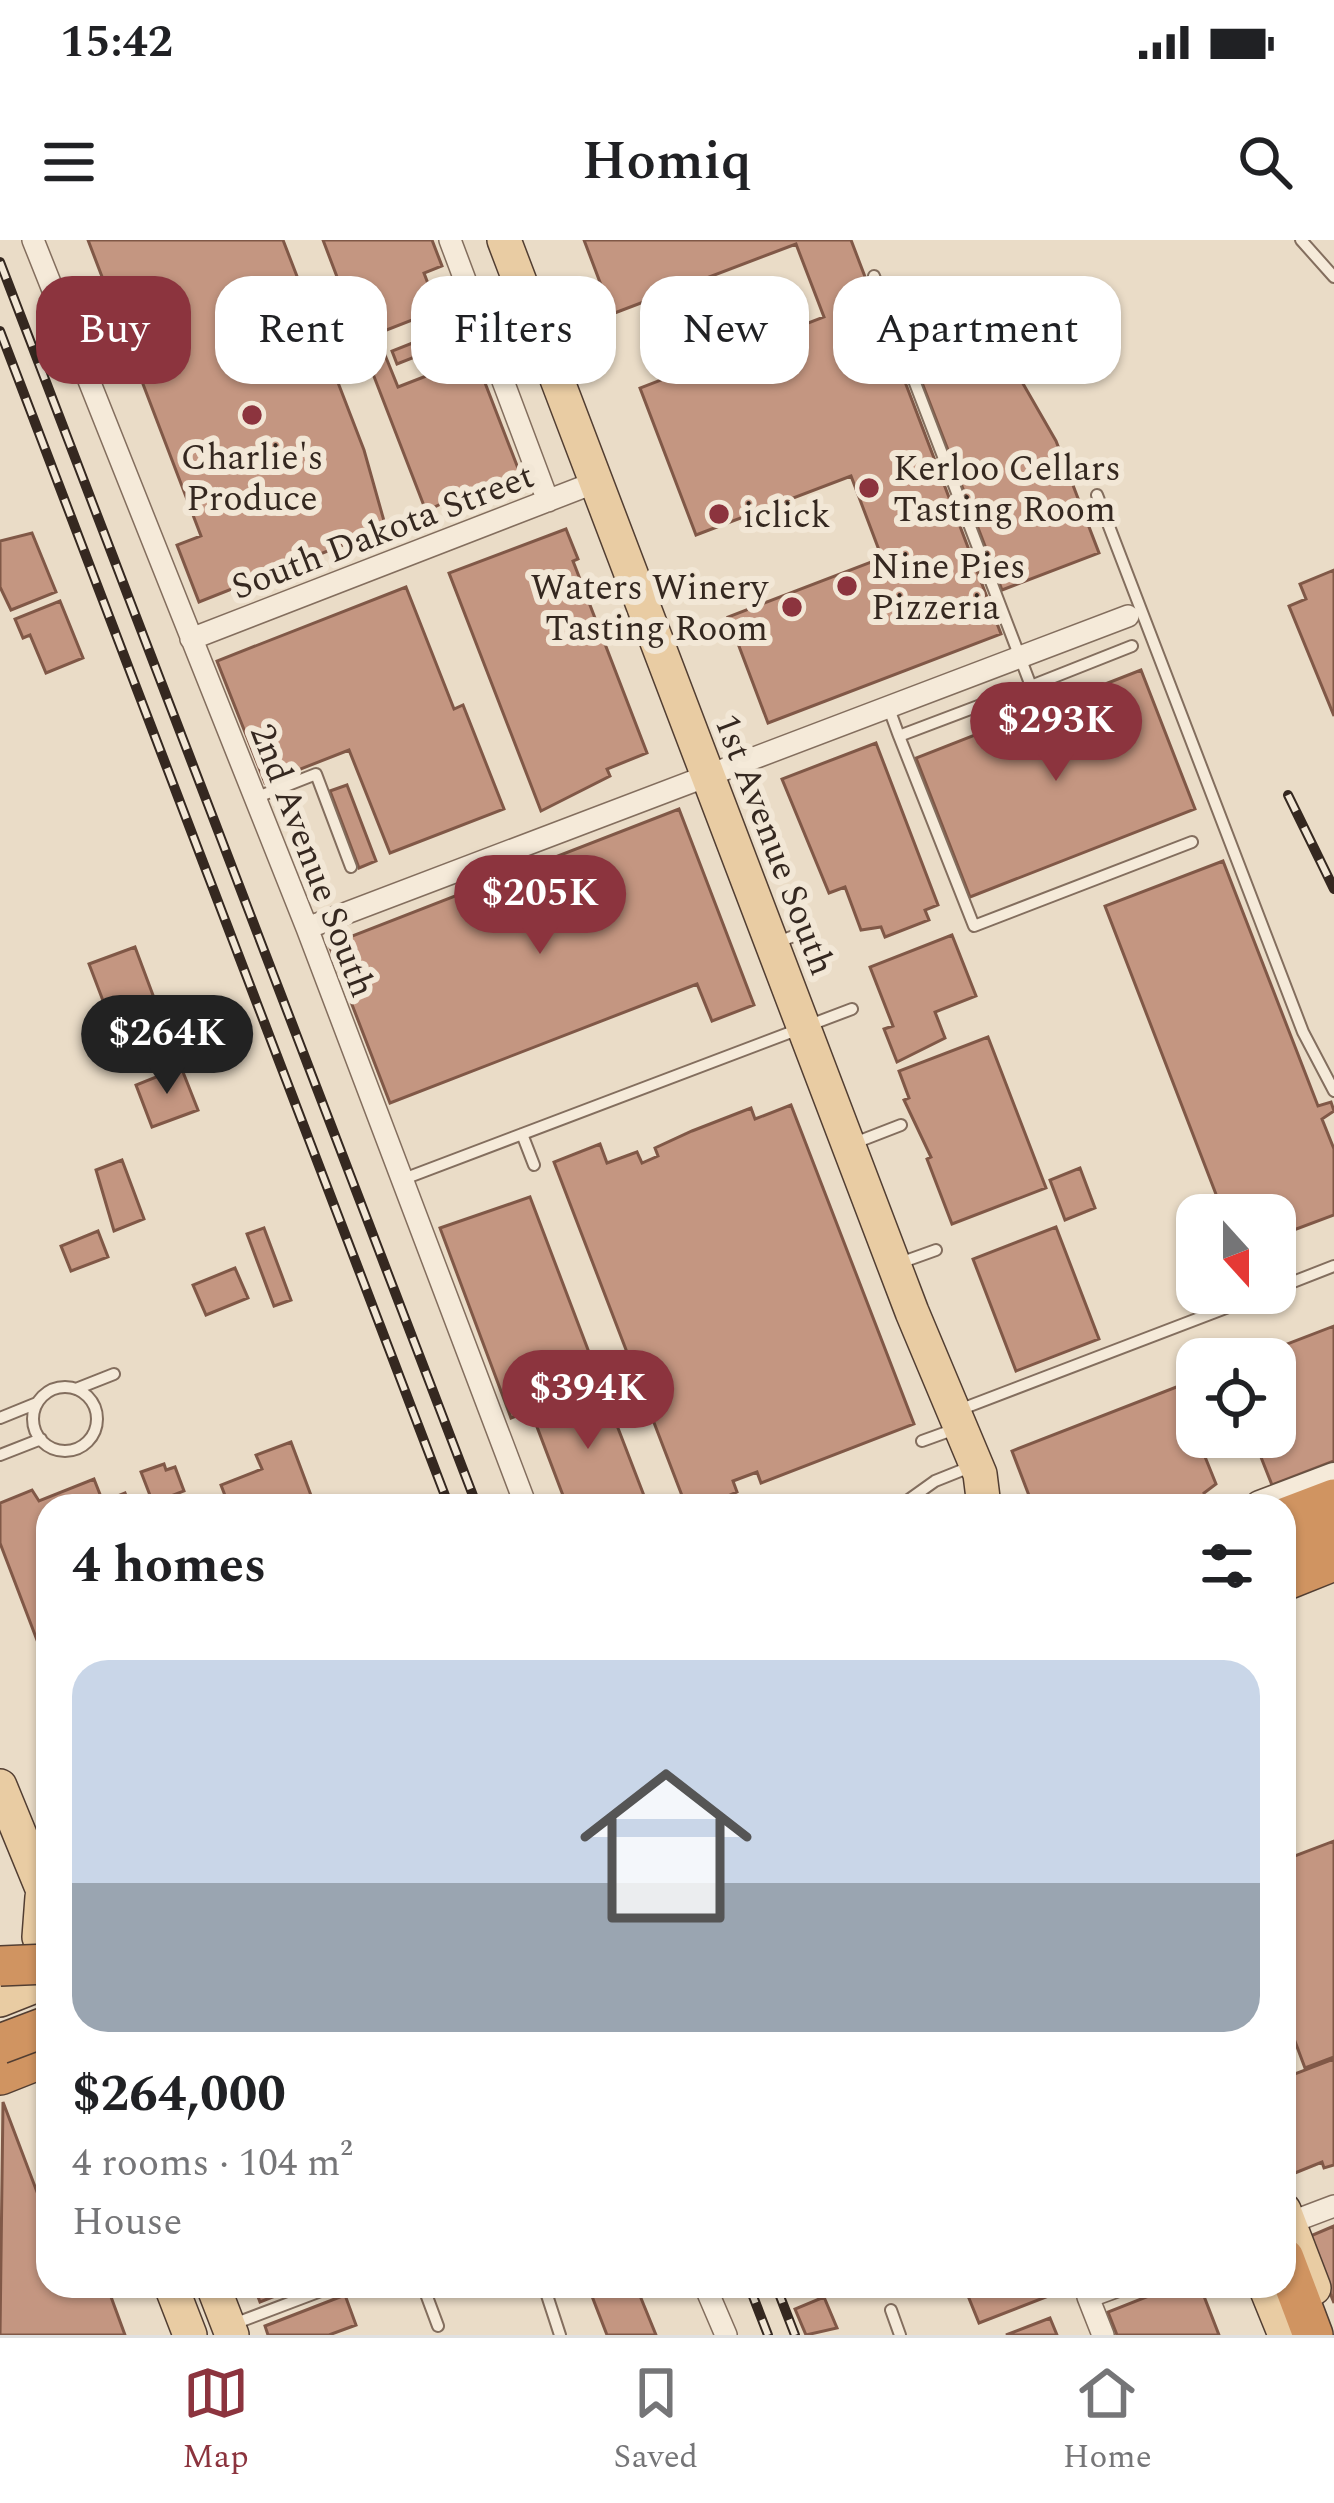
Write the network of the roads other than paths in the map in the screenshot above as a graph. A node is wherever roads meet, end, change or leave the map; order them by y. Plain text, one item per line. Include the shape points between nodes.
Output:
1 (450, 240) edge
2 (503, 240) edge
3 (1301, 240) edge
4 (36, 242) edge
5 (874, 275) dead end
6 (1334, 277) edge
7 (596, 482) junction
8 (1097, 495) dead end
9 (548, 501) junction
10 (1135, 614) junction
11 (191, 639) junction
12 (1132, 646) dead end
13 (1020, 656) junction
14 (1031, 686) junction
15 (888, 706) junction
16 (899, 736) junction
17 (707, 773) junction
18 (255, 798) junction
19 (1192, 842) dead end
20 (351, 867) dead end
21 (307, 928) junction
22 (810, 930) dead end
23 (772, 944) junction
24 (852, 1009) dead end
25 (803, 1026) junction
26 (1334, 1090) edge
27 (901, 1126) dead end
28 (522, 1134) junction
29 (849, 1145) junction
30 (534, 1165) dead end
31 (401, 1180) junction
32 (936, 1250) dead end
33 (894, 1266) junction
34 (1334, 1266) edge
35 (1296, 1281) edge
36 (1214, 1314) edge
37 (114, 1374) dead end
38 (76, 1389) junction
39 (37, 1403) junction
40 (0, 1418) edge
41 (958, 1419) junction
42 (41, 1439) junction
43 (922, 1441) dead end
44 (0, 1455) edge
45 (1334, 1478) edge
46 (980, 1482) edge
47 (521, 1494) edge
48 (917, 1494) edge
49 (1334, 1498) edge
50 (1296, 1509) edge
51 (1296, 1515) edge
52 (1296, 1525) edge
53 (1334, 1531) edge
54 (1334, 1562) edge
55 (1296, 1576) edge
56 (1334, 1578) edge
57 (1296, 1592) edge
58 (0, 1786) edge
59 (36, 1877) edge
60 (36, 1965) edge
61 (0, 1966) edge
62 (36, 1986) edge
63 (0, 2000) edge
64 (36, 2030) edge
65 (0, 2044) edge
66 (36, 2064) edge
67 (0, 2078) edge
68 (1334, 2206) edge
69 (1296, 2225) edge
70 (1296, 2254) edge
71 (1296, 2269) edge
72 (176, 2298) edge
73 (218, 2298) edge
74 (306, 2298) edge
75 (428, 2298) edge
76 (548, 2298) edge
77 (710, 2298) edge
78 (1088, 2298) edge
79 (1270, 2298) edge
80 (1287, 2298) edge
81 (891, 2310) dead end
82 (438, 2326) dead end
83 (230, 2330) edge
84 (190, 2335) edge
85 (560, 2335) edge
86 (725, 2335) edge
87 (900, 2335) edge
88 (1102, 2335) edge
89 (1285, 2335) edge
90 (1301, 2335) edge
91 (1313, 2335) edge
92 (1330, 2335) edge

1 - 9 street
2 - 7 main road, 1st Avenue South
3 - 6 lane
4 - 11 street, 2nd Avenue South
5 - 13 lane
7 - 9 street, South Dakota Street
7 - 17 main road, 1st Avenue South
8 - 10 lane
9 - 11 street, South Dakota Street
10 - 13 street
10 - 26 lane via 1303,1032
11 - 18 street, 2nd Avenue South
12 - 14 lane
13 - 14 lane
13 - 15 street
14 - 16 lane
15 - 16 lane
15 - 17 street
16 - 19 lane via 974,926
17 - 21 street
17 - 23 main road, 1st Avenue South
18 - 20 lane via 316,775
18 - 21 street, 2nd Avenue South
21 - 31 street, 2nd Avenue South
22 - 23 lane
23 - 25 main road, 1st Avenue South
24 - 25 lane
25 - 28 lane
25 - 29 main road, 1st Avenue South
27 - 29 lane
28 - 30 lane
28 - 31 lane
29 - 33 main road, 1st Avenue South
31 - 47 street, 2nd Avenue South
32 - 33 lane
33 - 41 main road, 1st Avenue South
34 - 35 lane
36 - 41 lane
37 - 38 lane
38 - 39 lane via 50,1391
38 - 42 lane via 97,1414 93,1435 65,1451
39 - 40 lane
39 - 42 lane
41 - 43 lane
41 - 46 main road, 1st Avenue South
42 - 44 lane
45 - 50 main road
46 - 48 lane via 935,1481
49 - 51 highway
52 - 53 highway
54 - 55 highway
56 - 57 main road
58 - 59 main road
60 - 61 highway, bridge
62 - 63 main road
64 - 65 highway, bridge
66 - 67 highway
68 - 69 street
70 - 92 main road
71 - 91 highway
72 - 84 main road
73 - 83 main road
74 - 83 lane
75 - 82 lane
76 - 85 lane
77 - 86 street
78 - 88 street
79 - 89 main road
80 - 90 highway
81 - 87 lane

